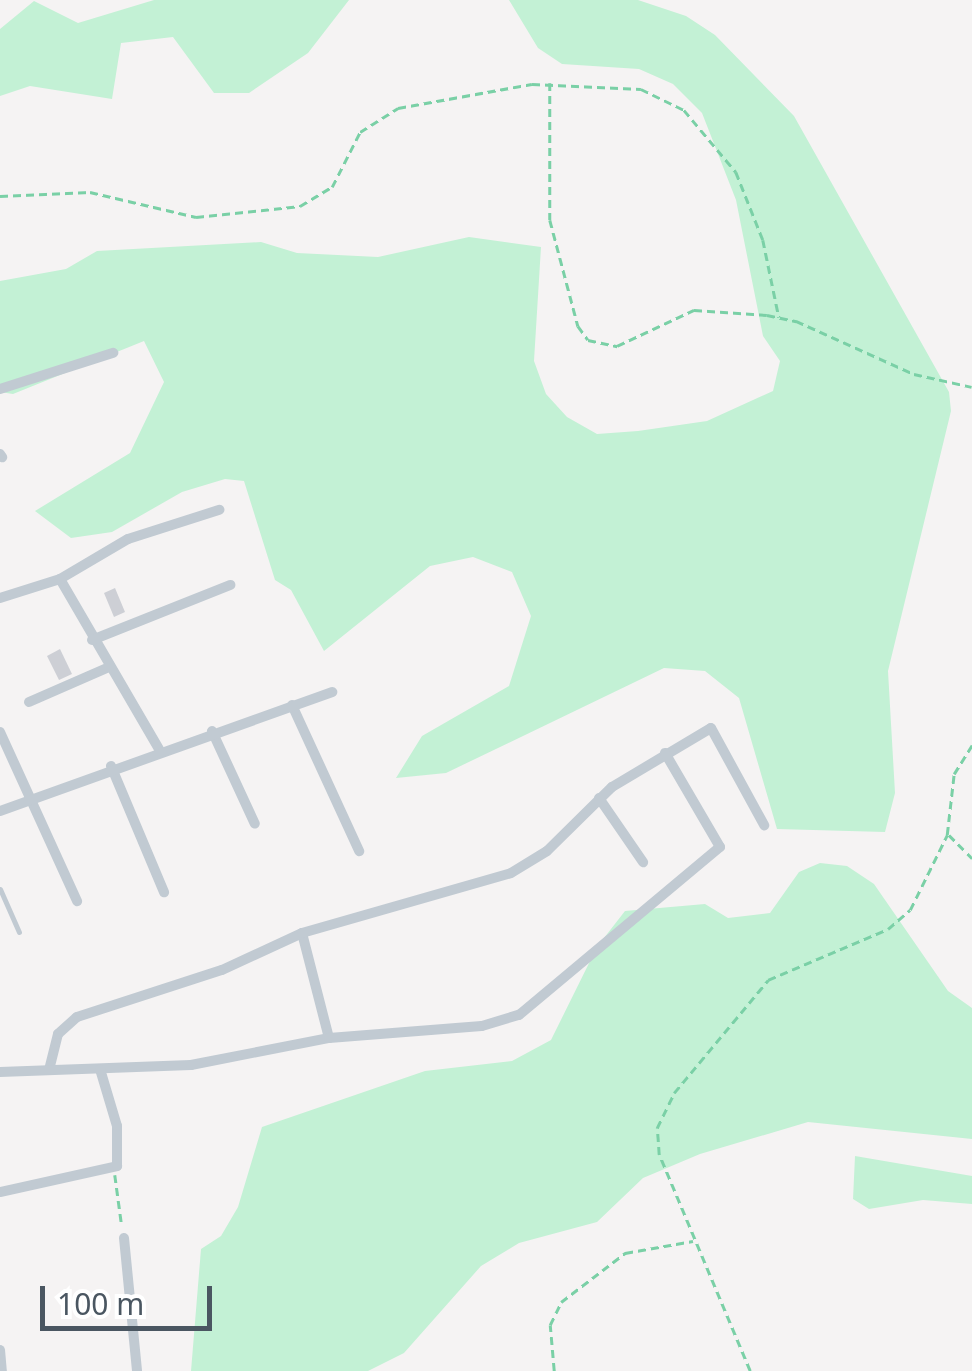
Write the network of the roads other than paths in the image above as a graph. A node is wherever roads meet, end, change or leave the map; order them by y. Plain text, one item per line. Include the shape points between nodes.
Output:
1 (113, 353) dead end
2 (0, 389) edge
3 (220, 510) dead end
4 (60, 579) junction
5 (230, 585) dead end
6 (0, 598) edge
7 (92, 640) junction
8 (107, 668) junction
9 (332, 692) dead end
10 (29, 702) dead end
11 (292, 705) junction
12 (212, 731) junction
13 (0, 732) edge
14 (159, 749) junction
15 (665, 754) junction
16 (110, 766) junction
17 (34, 798) junction
18 (598, 798) junction
19 (0, 811) edge
20 (254, 824) dead end
21 (764, 825) dead end
22 (359, 851) dead end
23 (644, 862) dead end
24 (0, 889) edge
25 (164, 892) dead end
26 (77, 900) dead end
27 (19, 932) dead end
28 (302, 933) junction
29 (328, 1038) junction
30 (100, 1069) junction
31 (48, 1070) junction
32 (0, 1072) edge
33 (0, 1192) edge
34 (124, 1238) road end
35 (0, 1350) edge
36 (2, 1371) edge
37 (137, 1371) edge

1 - 2 street
3 - 4 street via 128,539
4 - 6 street
4 - 7 street
5 - 7 street
7 - 8 street
8 - 10 street
8 - 14 street
9 - 11 street
11 - 12 street
11 - 22 street
12 - 14 street
12 - 20 street
13 - 17 street
14 - 16 street
15 - 18 street
15 - 21 street via 711,728
15 - 29 street via 720,846 670,894 508,1020
16 - 17 street
16 - 25 street
17 - 19 street
17 - 26 street
18 - 23 street
18 - 28 street via 547,851 511,873
24 - 27 lane
28 - 29 street
28 - 31 street via 222,970 77,1017 58,1034
29 - 30 street via 213,1062
30 - 31 street
30 - 33 street via 118,1139 114,1168
31 - 32 street
34 - 37 street
35 - 36 street

